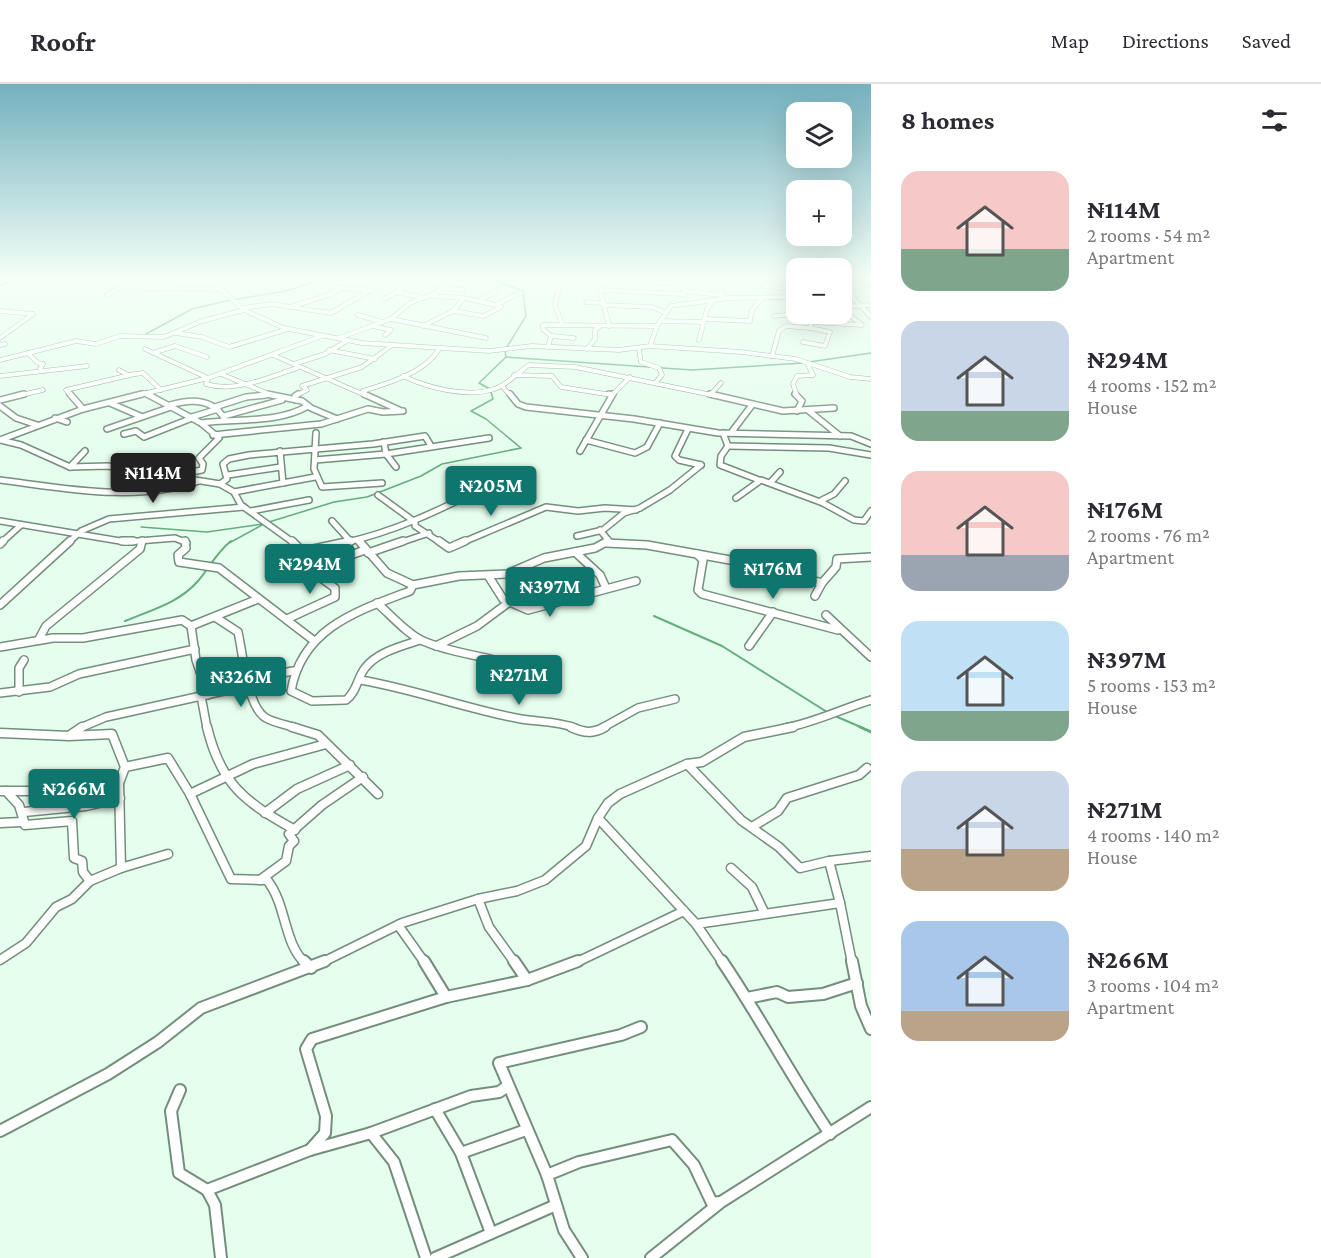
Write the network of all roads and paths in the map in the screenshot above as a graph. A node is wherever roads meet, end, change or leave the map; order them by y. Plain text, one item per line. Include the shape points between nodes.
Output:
1 (173, 334) edge
2 (180, 334) edge
3 (272, 334) edge
4 (311, 334) edge
5 (351, 334) edge
6 (464, 334) edge
7 (595, 334) edge
8 (654, 334) edge
9 (701, 334) edge
10 (780, 334) edge
11 (830, 334) edge
12 (322, 336) junction
13 (551, 336) joint
14 (339, 338) junction
15 (486, 338) dead end
16 (574, 338) dead end
17 (348, 340) junction
18 (699, 340) dead end
19 (803, 342) dead end
20 (391, 346) junction
21 (650, 346) junction
22 (548, 347) junction
23 (667, 348) junction
24 (145, 349) dead end
25 (439, 349) junction
26 (587, 349) junction
27 (329, 350) junction
28 (628, 350) junction
29 (639, 350) junction
30 (28, 353) junction
31 (153, 353) junction
32 (273, 355) junction
33 (772, 356) junction
34 (207, 357) dead end
35 (375, 359) junction
36 (0, 360) edge
37 (807, 363) junction
38 (87, 366) dead end
39 (295, 366) junction
40 (557, 368) junction
41 (40, 369) junction
42 (119, 370) dead end
43 (221, 374) junction
44 (130, 375) junction
45 (514, 375) junction
46 (0, 376) edge
47 (403, 376) junction
48 (554, 377) junction
49 (630, 377) junction
50 (208, 378) junction
51 (323, 379) junction
52 (871, 380) edge
53 (656, 382) junction
54 (721, 383) dead end
55 (244, 385) junction
56 (502, 386) junction
57 (43, 390) dead end
58 (161, 390) junction
59 (363, 392) junction
60 (144, 393) junction
61 (268, 395) junction
62 (612, 395) junction
63 (710, 395) junction
64 (284, 399) junction
65 (0, 400) edge
66 (296, 400) junction
67 (109, 403) junction
68 (308, 405) junction
69 (752, 405) junction
70 (0, 406) edge
71 (170, 406) junction
72 (216, 408) junction
73 (834, 408) dead end
74 (82, 409) junction
75 (797, 411) junction
76 (808, 411) junction
77 (140, 416) junction
78 (601, 416) junction
79 (224, 417) junction
80 (55, 418) junction
81 (192, 418) junction
82 (339, 419) junction
83 (67, 422) dead end
84 (201, 423) junction
85 (660, 423) junction
86 (37, 425) junction
87 (107, 429) dead end
88 (688, 429) junction
89 (316, 433) dead end
90 (723, 433) junction
91 (731, 433) junction
92 (124, 434) dead end
93 (213, 435) junction
94 (840, 436) junction
95 (489, 438) dead end
96 (0, 440) edge
97 (586, 440) junction
98 (384, 442) junction
99 (869, 443) edge
100 (431, 446) junction
101 (728, 446) junction
102 (313, 448) junction
103 (871, 450) edge
104 (85, 451) dead end
105 (280, 451) junction
106 (580, 451) dead end
107 (386, 454) junction
108 (871, 455) edge
109 (315, 460) junction
110 (70, 467) junction
111 (281, 467) junction
112 (396, 467) dead end
113 (507, 471) dead end
114 (780, 472) dead end
115 (174, 475) junction
116 (228, 475) junction
117 (315, 477) junction
118 (0, 480) edge
119 (759, 480) junction
120 (200, 481) junction
121 (845, 481) dead end
122 (284, 483) junction
123 (382, 483) dead end
124 (770, 483) junction
125 (220, 484) junction
126 (234, 492) junction
127 (378, 495) dead end
128 (736, 498) dead end
129 (309, 500) dead end
130 (823, 503) junction
131 (244, 507) junction
132 (251, 510) junction
133 (636, 510) junction
134 (871, 511) edge
135 (0, 521) edge
136 (332, 521) dead end
137 (415, 522) junction
138 (21, 525) junction
139 (600, 530) junction
140 (429, 533) junction
141 (80, 534) junction
142 (577, 536) dead end
143 (355, 541) junction
144 (142, 542) junction
145 (606, 543) junction
146 (0, 544) edge
147 (304, 551) junction
148 (366, 552) junction
149 (575, 552) junction
150 (697, 554) junction
151 (871, 557) edge
152 (311, 570) junction
153 (489, 577) junction
154 (636, 580) dead end
155 (822, 583) junction
156 (413, 585) junction
157 (606, 588) junction
158 (815, 596) dead end
159 (258, 600) junction
160 (377, 603) junction
161 (508, 603) junction
162 (0, 605) edge
163 (773, 612) junction
164 (826, 615) dead end
165 (215, 617) junction
166 (287, 619) junction
167 (191, 626) junction
168 (838, 630) dead end
169 (39, 639) junction
170 (313, 640) junction
171 (420, 640) junction
172 (436, 646) junction
173 (749, 646) dead end
174 (0, 647) edge
175 (195, 649) junction
176 (868, 650) edge
177 (871, 657) edge
178 (24, 660) dead end
179 (293, 671) junction
180 (249, 679) junction
181 (360, 680) junction
182 (545, 682) dead end
183 (19, 692) junction
184 (0, 693) edge
185 (204, 696) junction
186 (675, 699) dead end
187 (871, 700) edge
188 (0, 733) edge
189 (69, 736) junction
190 (326, 744) junction
191 (687, 764) junction
192 (350, 765) junction
193 (125, 767) junction
194 (867, 768) dead end
195 (225, 777) junction
196 (363, 777) junction
197 (119, 783) junction
198 (3, 791) edge
199 (190, 794) junction
200 (378, 794) dead end
201 (120, 798) junction
202 (24, 812) junction
203 (266, 813) junction
204 (598, 818) junction
205 (22, 822) junction
206 (0, 823) edge
207 (752, 827) junction
208 (295, 830) junction
209 (168, 854) dead end
210 (871, 856) edge
211 (829, 861) junction
212 (122, 868) junction
213 (730, 868) dead end
214 (260, 880) junction
215 (90, 881) junction
216 (478, 899) junction
217 (840, 903) junction
218 (684, 910) junction
219 (764, 912) junction
220 (696, 924) junction
221 (398, 925) junction
222 (0, 960) edge
223 (311, 968) junction
224 (527, 980) junction
225 (857, 983) junction
226 (446, 997) junction
227 (747, 998) junction
228 (641, 1027) dead end
229 (871, 1029) edge
230 (508, 1086) junction
231 (180, 1090) dead end
232 (871, 1107) edge
233 (435, 1109) junction
234 (1, 1129) edge
235 (526, 1130) junction
236 (372, 1132) junction
237 (830, 1134) junction
238 (310, 1150) junction
239 (461, 1153) junction
240 (546, 1175) junction
241 (207, 1190) junction
242 (720, 1202) junction
243 (556, 1205) junction
244 (491, 1233) junction
245 (221, 1258) edge
246 (426, 1258) edge
247 (435, 1258) edge
248 (582, 1258) edge
249 (651, 1258) edge

1 - 30 street via 159,338 120,336 100,343 76,340
2 - 3 street via 229,347
4 - 12 street
5 - 14 street
6 - 15 street
7 - 26 street
8 - 21 street
9 - 18 street
10 - 33 street
11 - 19 street via 825,346
12 - 14 street
12 - 32 street
13 - 16 street
13 - 22 street
14 - 17 street
17 - 20 street
17 - 27 street
20 - 25 street
20 - 35 street
21 - 23 street
21 - 28 street
22 - 25 street
22 - 26 street
23 - 29 street
23 - 33 street
24 - 31 street
25 - 47 street via 435,358
26 - 28 street
27 - 35 street
27 - 39 street
28 - 29 street
29 - 53 street via 642,362 659,368 662,375
30 - 36 street
30 - 41 street via 43,364
31 - 34 street via 175,346
31 - 50 street
32 - 39 street
32 - 43 street
33 - 37 street
35 - 51 street
37 - 52 street
37 - 75 street via 813,375 797,376 793,384 794,393 802,401
38 - 41 street
39 - 51 street
39 - 55 street
40 - 45 street via 529,365
40 - 48 street
40 - 49 street via 575,367
41 - 46 street
42 - 44 street
43 - 50 street
43 - 55 street
44 - 58 street via 143,373
44 - 74 street via 66,390
45 - 48 street
45 - 56 street
47 - 56 street via 429,388 458,391
47 - 59 street
48 - 62 street via 561,387
49 - 53 street
49 - 62 street
50 - 55 street via 206,384 211,387
50 - 58 street
51 - 59 street
51 - 66 street via 302,386 307,390 295,396
53 - 63 street
54 - 63 street
55 - 61 street
56 - 78 street via 522,406
57 - 65 street
58 - 60 street
59 - 82 street via 405,411 368,409
60 - 67 street
60 - 71 street
61 - 64 street
61 - 72 street via 246,397
62 - 78 street
63 - 69 street
64 - 66 street
64 - 79 street
66 - 68 street
67 - 74 street
67 - 77 street
68 - 79 street via 302,410 268,417
68 - 82 street
69 - 75 street
69 - 91 street
70 - 86 street via 16,418
71 - 72 street via 198,401
71 - 77 street
71 - 81 street
72 - 79 street
72 - 81 street
73 - 76 street
74 - 80 street
75 - 76 street
76 - 94 street
77 - 87 street
78 - 85 street
78 - 97 street
79 - 84 street
80 - 83 street
80 - 86 street
81 - 84 street
81 - 92 street via 144,437 136,431
82 - 93 street via 237,435
84 - 93 street
85 - 88 street
85 - 97 street via 647,447 635,453
86 - 96 street
88 - 90 street
88 - 133 street via 675,458 701,465
89 - 102 street
90 - 91 street
90 - 101 street
91 - 94 street
93 - 115 street via 219,438 199,458 202,470
94 - 99 street via 857,437
95 - 100 street
96 - 110 street
97 - 106 street
98 - 100 street via 425,436
98 - 102 street
98 - 107 street
99 - 103 street
100 - 107 street
101 - 108 street via 829,448
101 - 119 street via 720,456 720,465
102 - 105 street
102 - 109 street
104 - 110 street
105 - 111 street
105 - 116 street via 229,459 223,464
107 - 109 street
107 - 112 street
109 - 117 street
110 - 115 street via 108,466
111 - 116 street
111 - 122 street
113 - 137 street via 500,480
114 - 124 street
115 - 120 street
116 - 125 street
117 - 122 street
117 - 123 street via 327,488
118 - 120 street via 106,493 182,487
119 - 124 street
119 - 128 street
120 - 125 street
121 - 130 street
122 - 126 street
124 - 130 street
125 - 126 street
126 - 131 street
127 - 137 street
129 - 132 street
130 - 134 street via 854,520 864,521
131 - 132 street
131 - 141 street via 109,519
132 - 147 street
133 - 139 street via 624,513
133 - 140 street via 604,507 570,511 546,507 449,548
135 - 138 street
136 - 143 street
137 - 140 street
137 - 143 street
138 - 141 street
138 - 146 street
139 - 142 street
139 - 145 street via 609,541
140 - 148 street
141 - 144 street
141 - 162 street
143 - 147 street
143 - 148 street
144 - 159 street via 175,538 187,542 178,555 179,562 219,568
144 - 169 street via 140,549 46,626
145 - 149 street
145 - 150 street via 648,545
147 - 152 street
148 - 152 street
148 - 156 street via 387,573
149 - 153 street
149 - 157 street via 600,575
150 - 155 street
150 - 163 street via 703,560 698,590 702,594
151 - 155 street via 837,559 836,567
152 - 166 street via 335,588 335,597
153 - 156 street via 459,576
153 - 161 street via 492,588
154 - 157 street
155 - 158 street
156 - 160 street via 410,591
157 - 161 street via 537,610 519,609
159 - 165 street
159 - 166 street
160 - 170 street
160 - 171 street
161 - 172 street via 477,626
163 - 168 street
163 - 173 street
164 - 176 street
165 - 167 street
165 - 180 street via 238,632
166 - 170 street
167 - 169 street via 182,620 82,638
167 - 175 street via 189,636
169 - 174 street
170 - 179 street
171 - 172 street
171 - 181 street via 369,663
172 - 182 street via 509,662
175 - 183 street via 79,674 50,687
175 - 185 street
176 - 177 street
178 - 183 street via 19,668
179 - 180 street
179 - 181 street via 291,691 313,702 342,704
180 - 185 street via 233,689
180 - 190 street via 256,710 267,719 318,735
181 - 186 street via 589,732 596,732 638,708
183 - 184 street
185 - 189 street via 106,717 87,723
185 - 195 street via 209,736
187 - 191 street via 830,713 817,722 744,737 702,762
188 - 189 street
189 - 193 street via 112,734
190 - 192 street
190 - 195 street via 254,764
191 - 204 street via 620,794
191 - 207 street
192 - 196 street
192 - 203 street via 297,789
193 - 197 street
193 - 199 street via 168,758
194 - 207 street via 859,775 787,798 778,810
195 - 199 street
195 - 203 street
196 - 200 street
196 - 208 street via 322,805
197 - 198 street via 58,791
197 - 201 street
198 - 202 street via 18,801
199 - 214 street via 231,879
201 - 202 street via 86,806
201 - 212 street
202 - 205 street
203 - 208 street
204 - 216 street via 586,846 558,872 517,891
204 - 218 street
205 - 206 street
205 - 215 street via 31,826 72,821 72,853 82,861 83,872
207 - 211 street via 800,868
208 - 214 street via 290,834 294,841 286,861
209 - 212 street
210 - 211 street
211 - 217 street
212 - 215 street
213 - 219 street via 752,886
214 - 223 street via 267,880 277,890 297,958
215 - 222 street via 56,908 26,943
216 - 221 street
216 - 224 street via 489,927
217 - 219 street
217 - 225 street
218 - 220 street
218 - 224 street via 572,964
219 - 220 street
220 - 227 street
221 - 223 street
221 - 226 street
223 - 234 street via 267,985 237,991 201,1008 108,1074
224 - 226 street
225 - 227 street via 823,994 788,997 777,992
225 - 229 street
226 - 238 street via 312,1039 306,1049 326,1116 325,1133
227 - 237 street
228 - 230 street via 577,1046 498,1062
230 - 233 street via 500,1092 471,1096
230 - 235 street
231 - 241 street via 171,1111 179,1173
232 - 237 street
233 - 236 street
233 - 239 street
235 - 239 street
235 - 240 street
236 - 238 street
236 - 246 street via 394,1162
237 - 242 street
238 - 241 street
239 - 244 street
240 - 242 street via 579,1162 672,1140 694,1165 712,1203
240 - 243 street
241 - 245 street via 215,1205
242 - 249 street
243 - 244 street
243 - 248 street via 564,1230
244 - 247 street

